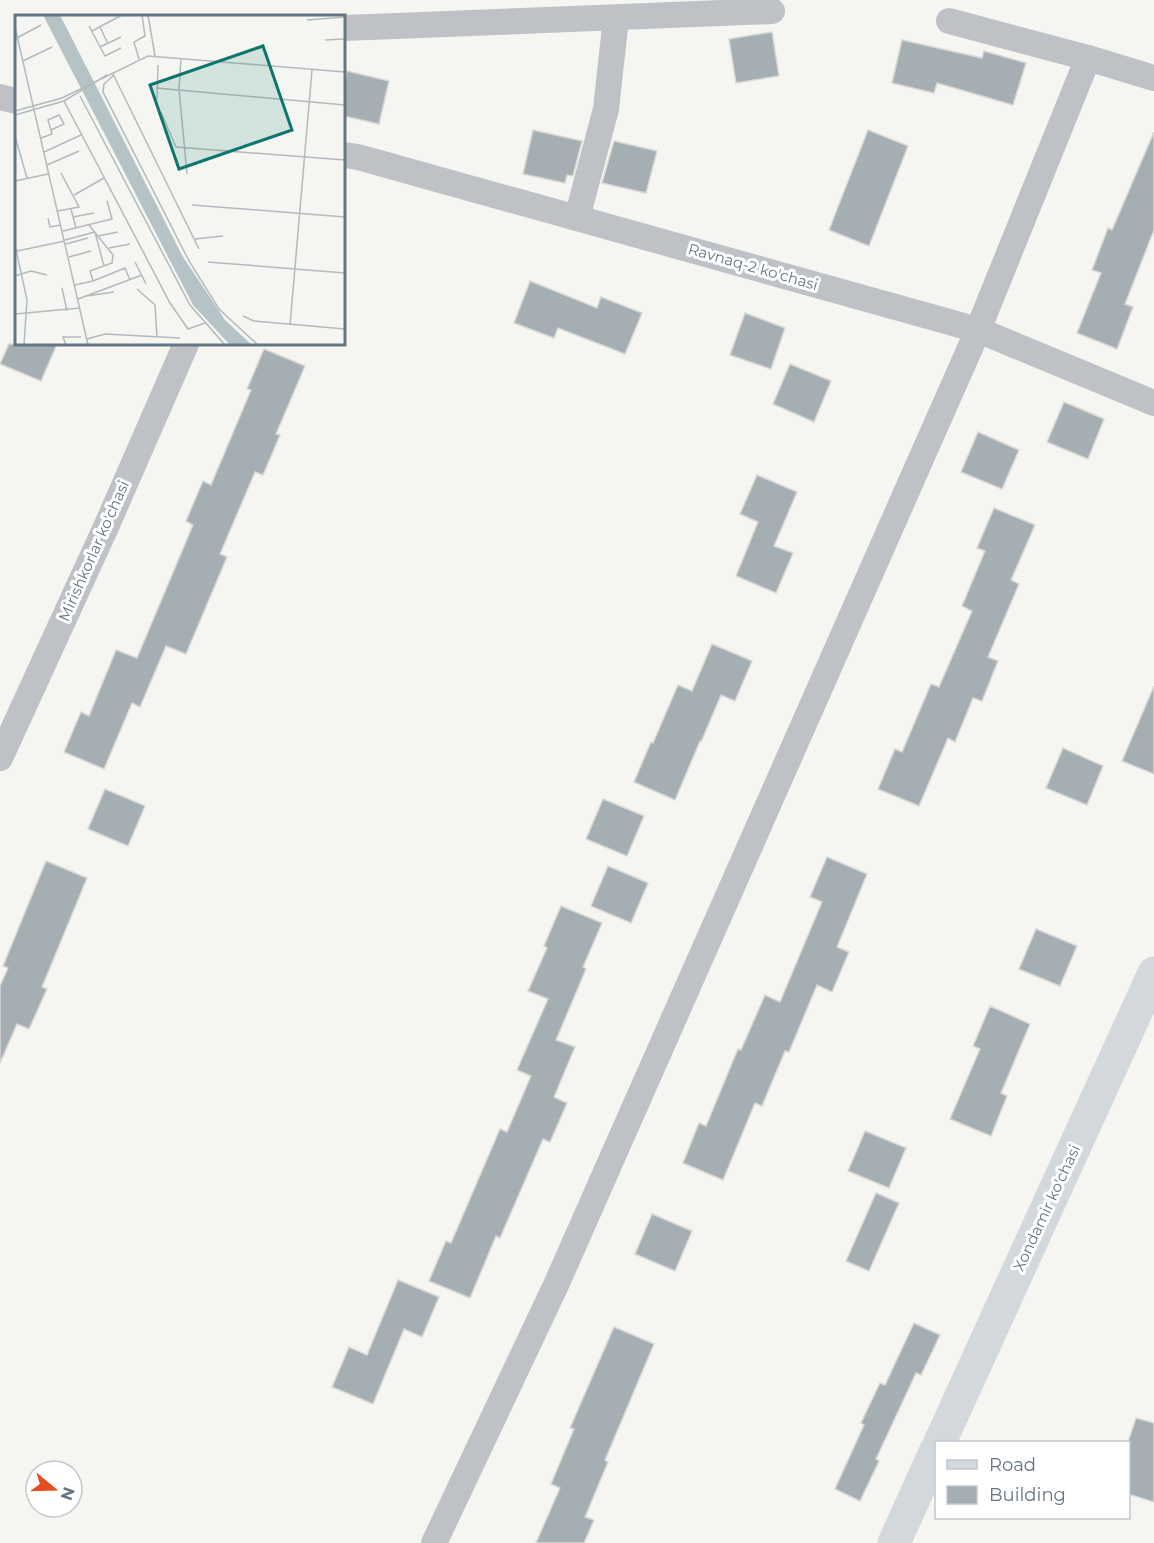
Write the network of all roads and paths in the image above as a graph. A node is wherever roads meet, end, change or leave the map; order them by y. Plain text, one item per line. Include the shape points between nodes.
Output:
1 (772, 11) dead end
2 (616, 18) junction
3 (949, 21) dead end
4 (345, 28) edge
5 (1088, 58) junction
6 (1154, 78) edge
7 (0, 97) edge
8 (15, 100) edge
9 (345, 155) edge
10 (577, 218) junction
11 (978, 330) junction
12 (186, 345) edge
13 (1154, 403) edge
14 (0, 758) edge
15 (1154, 973) edge
16 (941, 1441) edge
17 (935, 1452) edge
18 (434, 1543) edge
19 (894, 1543) edge

1 - 2 street
2 - 4 street
2 - 10 street via 606,109
3 - 5 street
5 - 6 street
5 - 11 street
7 - 8 street
9 - 10 street, Ravnaq-2 ko'chasi
10 - 11 street, Ravnaq-2 ko'chasi
11 - 13 street, Ravnaq-2 ko'chasi
11 - 18 street via 556,1285
12 - 14 street, Mirishkorlar ko'chasi
15 - 16 main road, Xondamir ko'chasi
17 - 19 main road

